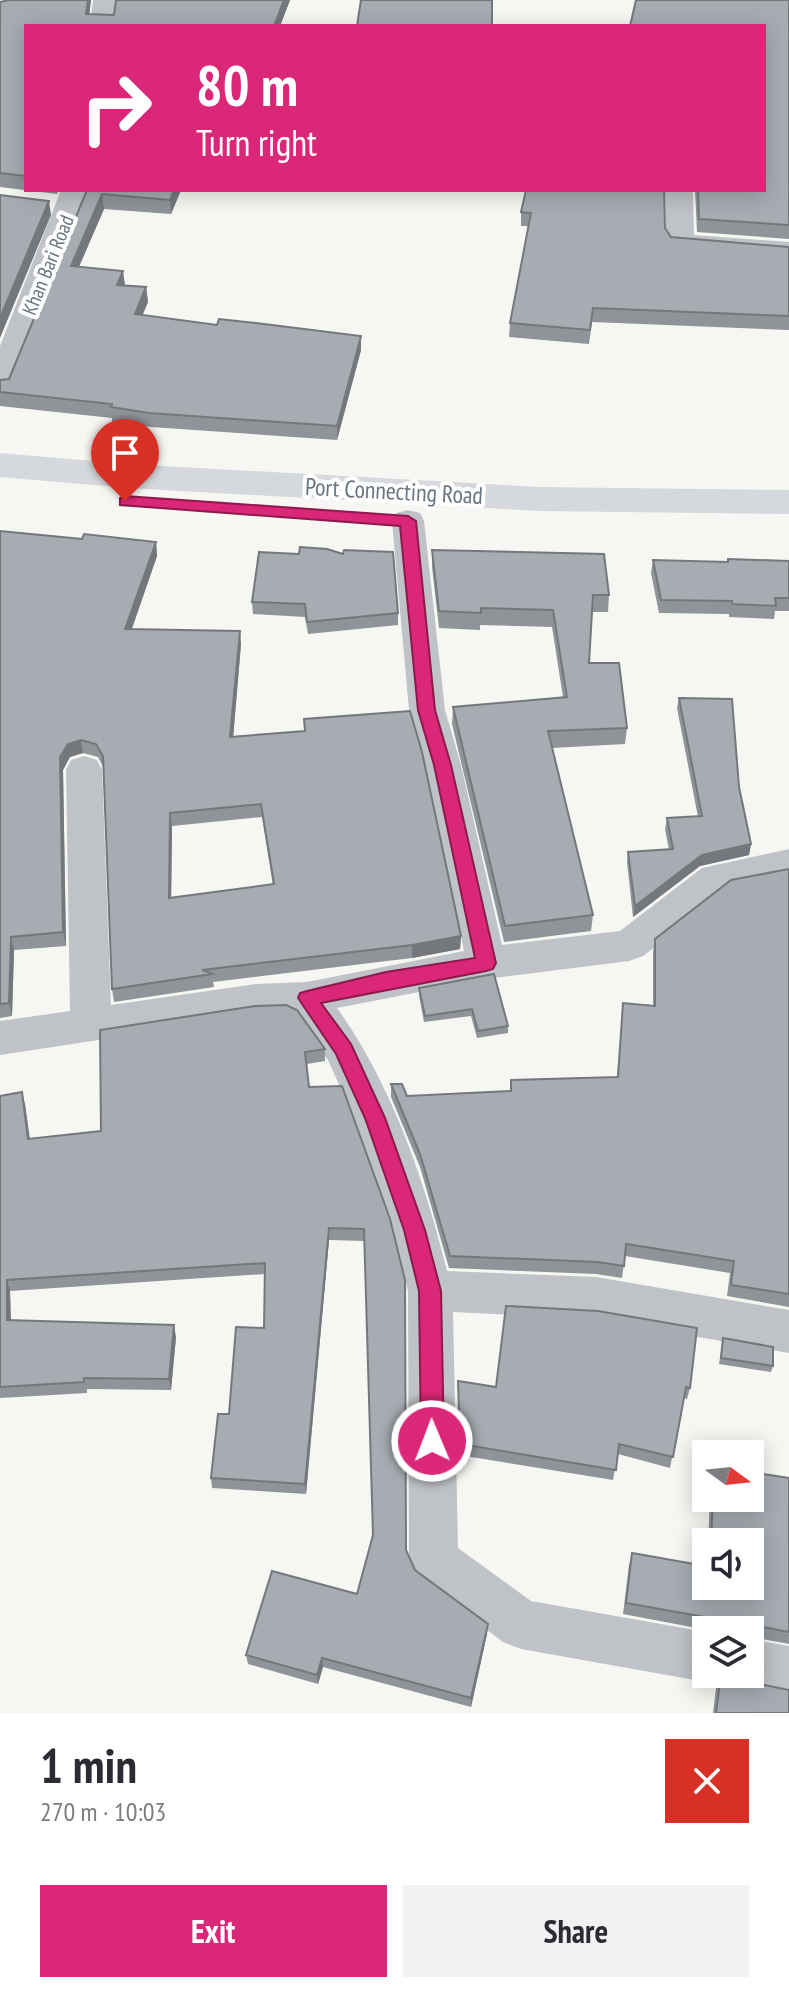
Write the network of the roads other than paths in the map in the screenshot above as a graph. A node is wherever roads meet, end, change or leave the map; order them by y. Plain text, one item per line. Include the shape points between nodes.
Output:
1 (105, 0) edge
2 (102, 24) edge
3 (679, 192) edge
4 (64, 200) edge
5 (789, 250) edge
6 (0, 383) edge
7 (0, 465) edge
8 (0, 492) edge
9 (789, 502) edge
10 (408, 521) junction
11 (789, 529) edge
12 (84, 770) dead end
13 (789, 864) edge
14 (486, 963) junction
15 (307, 998) junction
16 (91, 1025) junction
17 (0, 1038) edge
18 (430, 1291) junction
19 (789, 1332) edge
20 (692, 1655) edge
21 (764, 1668) edge
22 (789, 1672) edge

1 - 2 street
3 - 5 street via 680,242
4 - 6 street, Khan Bari Road
7 - 9 highway, Port Connecting Road via 540,499
8 - 10 highway, Port Connecting Road
10 - 11 highway, Port Connecting Road
10 - 14 street via 427,710
12 - 16 street
13 - 14 street via 716,878 629,945
14 - 15 street
15 - 16 street via 256,1000
15 - 18 street via 344,1050 375,1118 415,1230
16 - 17 street
18 - 19 street via 596,1298
18 - 20 street via 434,1560 521,1624
21 - 22 street

